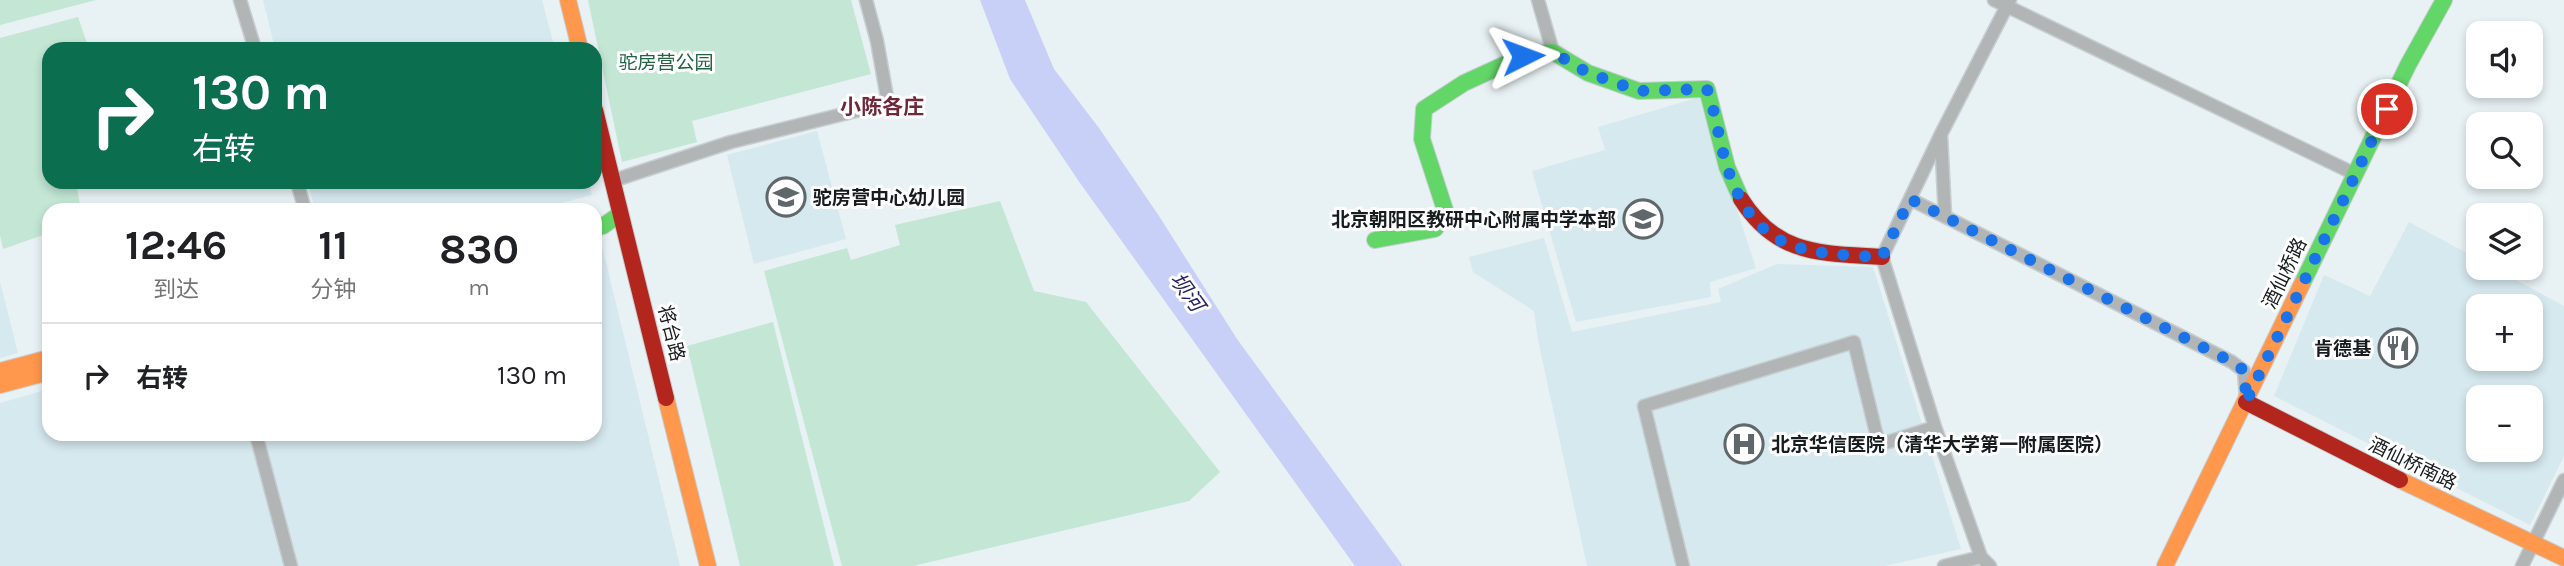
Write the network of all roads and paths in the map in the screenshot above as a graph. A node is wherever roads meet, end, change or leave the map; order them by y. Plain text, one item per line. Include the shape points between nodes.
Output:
1 (240, 0) edge
2 (568, 0) edge
3 (866, 0) edge
4 (1538, 0) edge
5 (1994, 0) edge
6 (2444, 0) edge
7 (2008, 4) edge
8 (253, 42) edge
9 (578, 42) edge
10 (1553, 52) junction
11 (1941, 134) junction
12 (602, 139) edge
13 (2355, 174) junction
14 (612, 181) junction
15 (1910, 199) junction
16 (620, 214) junction
17 (602, 216) edge
18 (1945, 216) junction
19 (602, 226) edge
20 (1375, 240) dead end
21 (1882, 257) junction
22 (42, 360) edge
23 (0, 370) edge
24 (42, 374) edge
25 (0, 385) edge
26 (2246, 402) junction
27 (1936, 427) junction
28 (258, 441) edge
29 (2564, 480) edge
30 (2534, 542) junction
31 (2564, 558) edge
32 (1985, 562) edge
33 (290, 566) edge
34 (708, 566) edge
35 (1683, 566) edge
36 (1944, 566) edge
37 (2165, 566) edge
38 (2522, 566) edge

1 - 8 street
2 - 9 street
3 - 14 street via 888,103 731,142
4 - 10 street
5 - 7 street
6 - 13 street, 酒仙桥路
7 - 11 street
7 - 13 street
10 - 20 street via 1523,56 1464,83 1424,109 1422,139 1446,213 1435,229
10 - 21 street via 1588,73 1639,91 1707,89 1727,166 1747,213 1776,240 1819,253
11 - 15 street
11 - 18 street
12 - 14 street, 将台路
13 - 26 street, 酒仙桥路
14 - 16 street, 将台路
15 - 18 street
15 - 21 street
16 - 17 street
16 - 19 street
16 - 34 street, 将台路
18 - 26 street via 2232,362 2245,371
21 - 27 street
22 - 23 street
24 - 25 street
26 - 30 street, 酒仙桥南路 via 2460,510
26 - 37 street, 酒仙桥路
27 - 32 street
27 - 35 street via 1879,445 1854,342 1644,406
28 - 33 street
29 - 30 street
30 - 31 street, 酒仙桥南路
30 - 38 street
32 - 36 street

